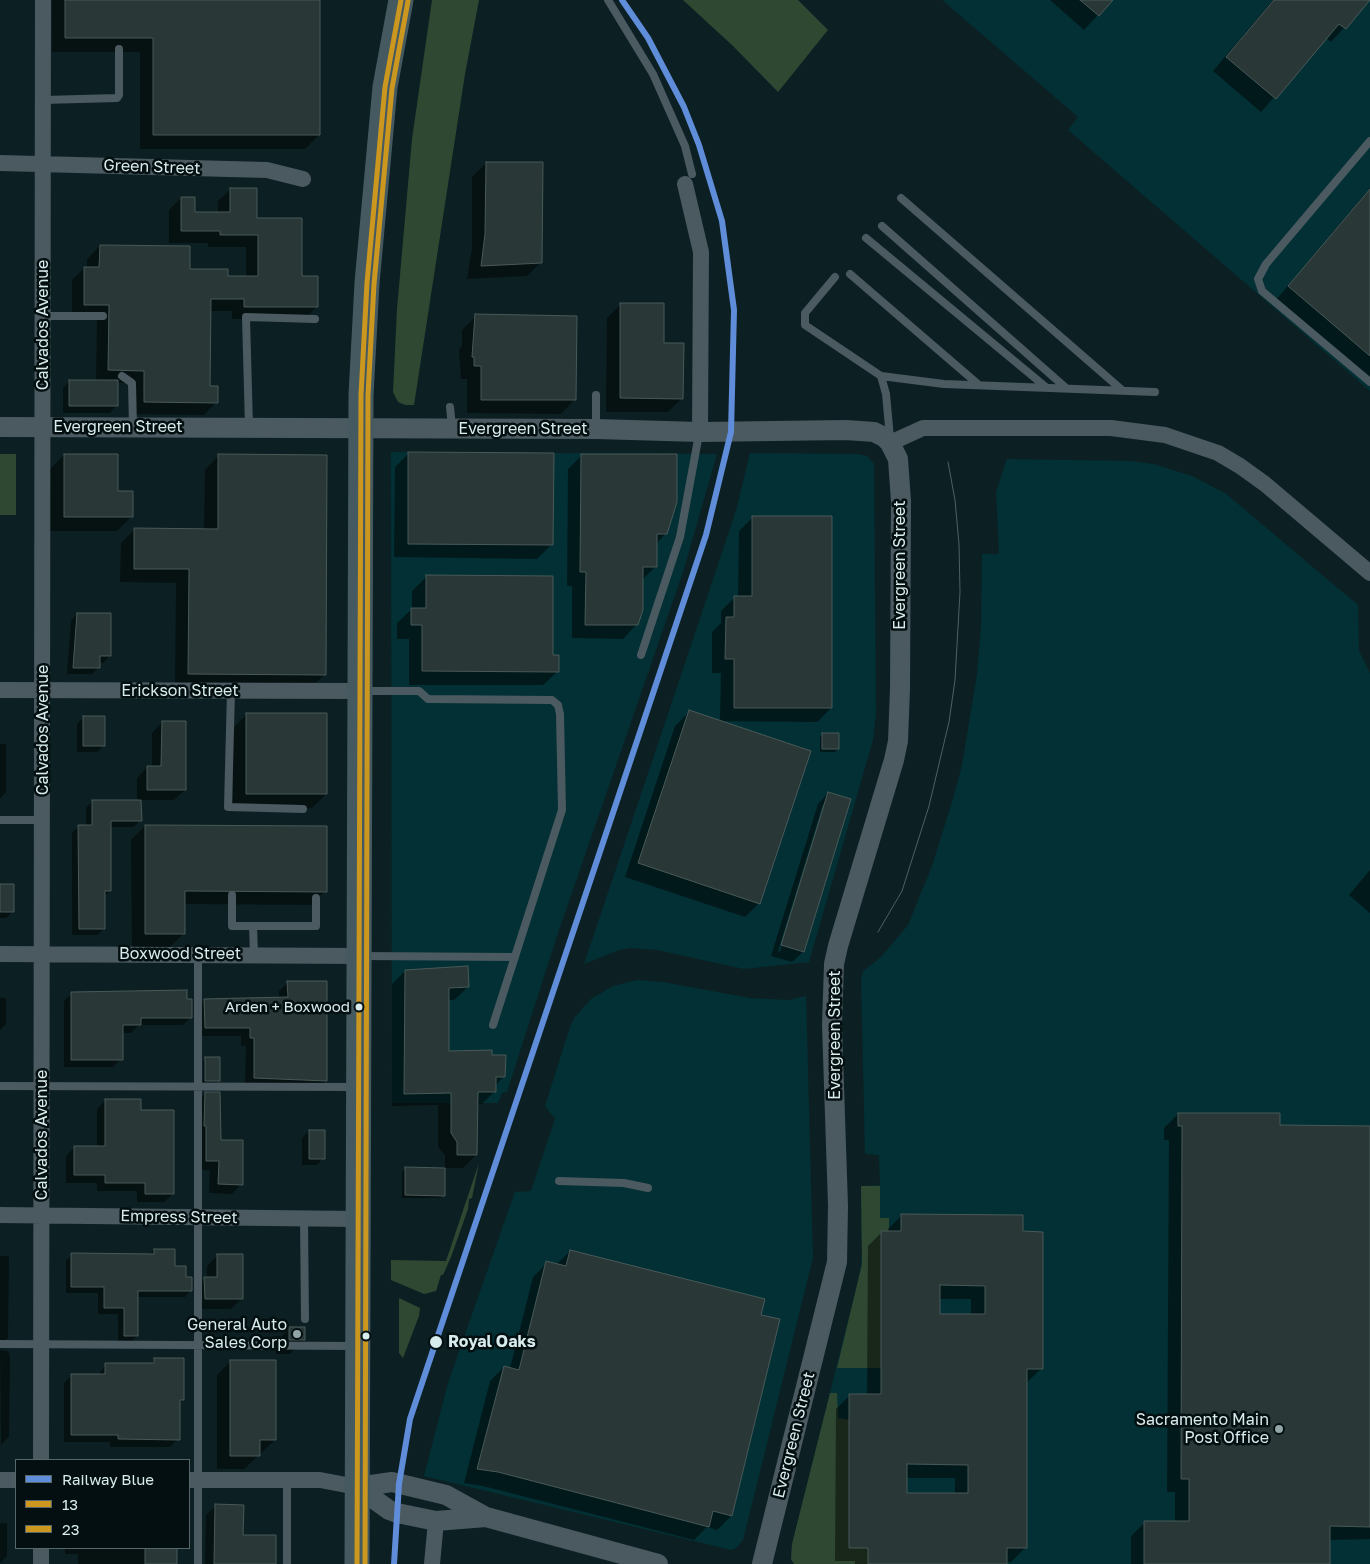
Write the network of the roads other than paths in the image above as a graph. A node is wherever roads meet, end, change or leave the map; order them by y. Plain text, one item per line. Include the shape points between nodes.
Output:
1 (43, 0) edge
2 (401, 0) edge
3 (608, 0) edge
4 (119, 49) dead end
5 (43, 100) junction
6 (1370, 141) edge
7 (0, 163) edge
8 (43, 164) junction
9 (303, 179) dead end
10 (688, 179) joint
11 (901, 198) dead end
12 (882, 226) dead end
13 (866, 238) dead end
14 (850, 274) dead end
15 (835, 277) dead end
16 (43, 316) junction
17 (103, 316) dead end
18 (315, 319) dead end
19 (122, 376) dead end
20 (882, 376) junction
21 (1370, 382) edge
22 (979, 386) junction
23 (1047, 388) junction
24 (1066, 388) junction
25 (1122, 390) junction
26 (1156, 392) dead end
27 (596, 395) dead end
28 (450, 407) dead end
29 (0, 427) edge
30 (43, 427) junction
31 (133, 427) junction
32 (249, 427) junction
33 (360, 429) junction
34 (452, 429) junction
35 (596, 429) junction
36 (700, 432) junction
37 (890, 443) junction
38 (1370, 573) edge
39 (641, 655) dead end
40 (0, 690) edge
41 (43, 690) junction
42 (231, 691) junction
43 (360, 691) junction
44 (303, 809) dead end
45 (0, 820) edge
46 (43, 820) junction
47 (232, 895) dead end
48 (316, 898) dead end
49 (253, 926) junction
50 (0, 954) edge
51 (42, 954) junction
52 (198, 954) junction
53 (254, 954) junction
54 (359, 956) junction
55 (515, 957) junction
56 (493, 1025) dead end
57 (0, 1086) edge
58 (42, 1086) junction
59 (198, 1087) junction
60 (360, 1087) junction
61 (559, 1181) dead end
62 (648, 1188) dead end
63 (0, 1215) edge
64 (42, 1215) junction
65 (196, 1218) junction
66 (304, 1218) junction
67 (358, 1218) junction
68 (305, 1318) dead end
69 (0, 1344) edge
70 (42, 1344) junction
71 (198, 1345) junction
72 (357, 1346) junction
73 (40, 1459) edge
74 (0, 1480) edge
75 (15, 1480) edge
76 (193, 1480) edge
77 (287, 1480) junction
78 (357, 1487) junction
79 (486, 1517) junction
80 (436, 1521) junction
81 (41, 1549) edge
82 (41, 1564) edge
83 (198, 1564) edge
84 (287, 1564) edge
85 (357, 1564) edge
86 (432, 1564) edge
87 (658, 1564) edge
88 (762, 1564) edge

1 - 5 street, Calvados Avenue
2 - 33 main road via 385,87 367,283
3 - 10 lane via 653,74 685,146
4 - 5 lane via 117,98
5 - 8 street, Calvados Avenue
6 - 21 lane via 1266,264 1258,279 1262,291
7 - 8 street, Green Street
8 - 9 street, Green Street via 267,170
8 - 16 street, Calvados Avenue
10 - 36 street via 701,252
11 - 25 lane
12 - 24 lane
13 - 23 lane
14 - 22 lane
15 - 20 lane via 805,314 806,325
16 - 17 lane
16 - 30 street, Calvados Avenue
18 - 32 lane via 246,317
19 - 31 lane via 132,383
20 - 22 lane
20 - 37 lane
22 - 23 lane
23 - 24 lane
24 - 25 lane
25 - 26 lane
27 - 35 lane
28 - 34 lane
29 - 30 street, Evergreen Street
30 - 31 street, Evergreen Street
30 - 41 street, Calvados Avenue
31 - 32 street, Evergreen Street
32 - 33 street, Evergreen Street
33 - 34 street, Evergreen Street
33 - 43 main road
34 - 35 street, Evergreen Street
35 - 36 street, Evergreen Street
36 - 37 street, Evergreen Street via 865,430 884,437
36 - 39 lane via 680,537
37 - 38 street via 923,428 1111,428 1165,435 1218,453 1240,466
37 - 88 street, Evergreen Street via 898,459 901,501 898,741 834,964 832,1025 837,1262
40 - 41 street, Erickson Street
41 - 42 street, Erickson Street
41 - 46 street, Calvados Avenue
42 - 43 street, Erickson Street
42 - 44 lane via 228,807
43 - 54 main road
43 - 55 lane via 419,691 428,699 552,700 558,705 562,810
45 - 46 lane
46 - 51 street, Calvados Avenue
47 - 49 lane via 232,926
48 - 49 lane via 316,926
49 - 53 lane
50 - 51 street, Boxwood Street
51 - 52 street, Boxwood Street
51 - 58 street, Calvados Avenue
52 - 53 street, Boxwood Street
52 - 59 lane
53 - 54 street, Boxwood Street
54 - 55 lane
54 - 60 main road
55 - 56 lane
57 - 58 lane
58 - 59 lane
58 - 64 street, Calvados Avenue
59 - 60 lane
59 - 65 lane
60 - 67 main road
61 - 62 lane
63 - 64 street, Empress Street
64 - 65 street, Empress Street
64 - 70 street, Calvados Avenue
65 - 66 street, Empress Street
65 - 71 lane
66 - 67 street, Empress Street
66 - 68 lane
67 - 72 main road
69 - 70 lane
70 - 71 lane
70 - 73 street, Calvados Avenue
71 - 72 lane
71 - 76 lane
72 - 78 main road
74 - 75 street
76 - 77 street
76 - 83 lane
77 - 78 street via 320,1480
77 - 84 lane
78 - 79 street via 392,1482 446,1496
78 - 80 street via 389,1510
78 - 85 main road
79 - 80 street
79 - 87 street
80 - 86 street
81 - 82 street

